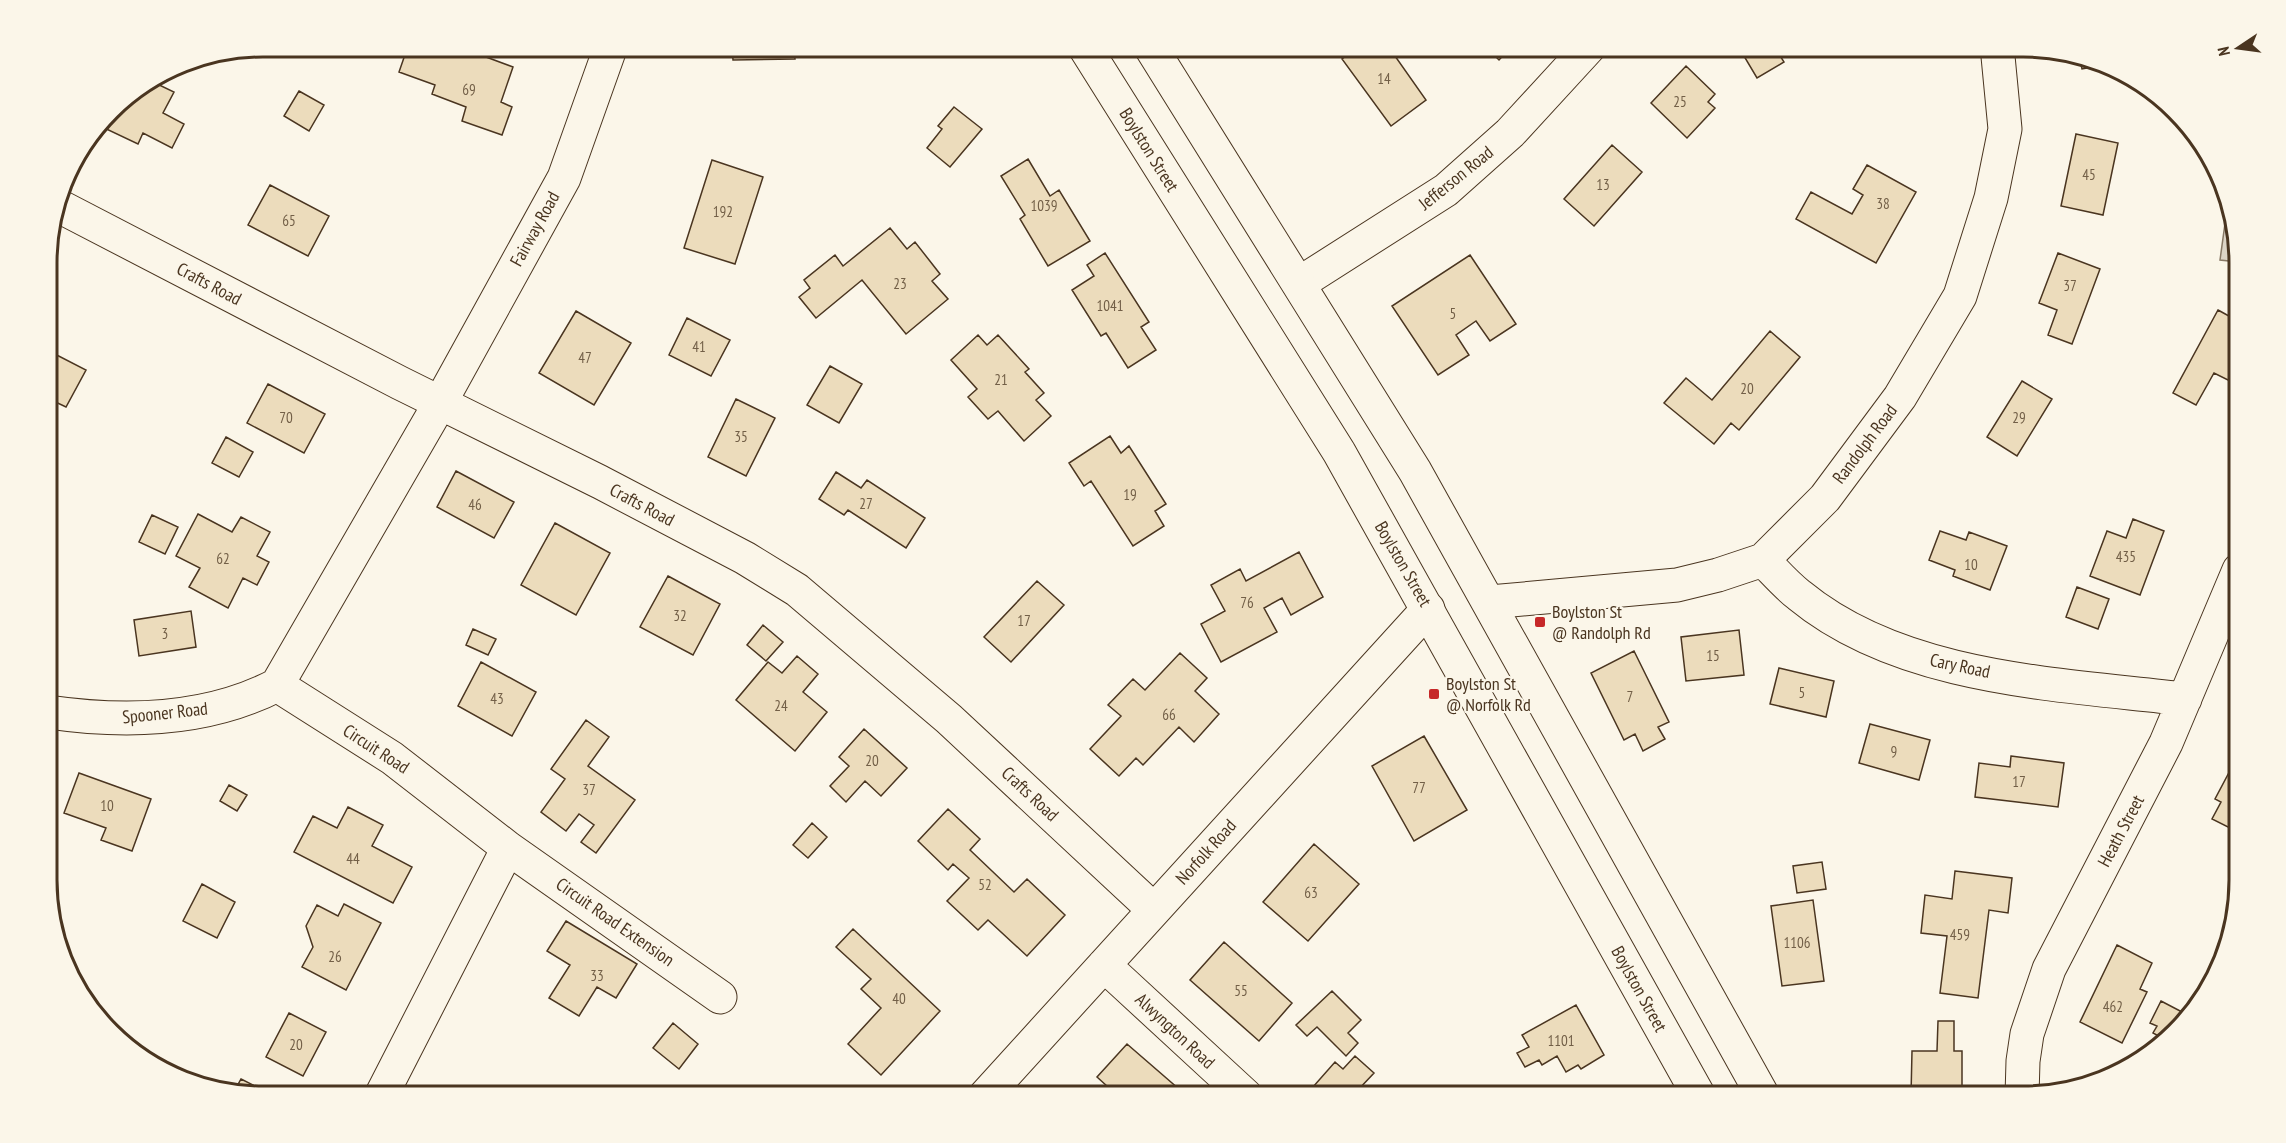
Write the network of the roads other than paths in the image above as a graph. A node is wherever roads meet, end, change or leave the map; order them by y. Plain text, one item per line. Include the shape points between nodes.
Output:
1 (607, 57) edge
2 (1091, 57) edge
3 (1157, 57) edge
4 (1580, 57) edge
5 (1998, 57) edge
6 (64, 209) edge
7 (1300, 283) junction
8 (440, 403) junction
9 (1763, 560) junction
10 (2229, 594) edge
11 (1490, 602) junction
12 (1428, 609) junction
13 (277, 686) junction
14 (2185, 699) junction
15 (57, 713) edge
16 (508, 848) junction
17 (1154, 910) junction
18 (1104, 965) junction
19 (720, 997) dead end
20 (386, 1086) edge
21 (994, 1086) edge
22 (1235, 1086) edge
23 (1693, 1086) edge
24 (1757, 1086) edge
25 (2022, 1086) edge

1 - 8 main road, Fairway Road via 564,178
2 - 12 main road, Boylston Street via 1312,408
3 - 7 main road
4 - 7 main road, Jefferson Road via 1510,133 1446,190
5 - 9 main road, Randolph Road via 2005,129 1991,198 1960,296 1900,397 1825,498
6 - 8 main road, Crafts Road
7 - 11 main road
8 - 13 main road
8 - 17 main road, Crafts Road via 745,558 797,590 949,718
9 - 11 main road, Randolph Road via 1677,585
9 - 14 main road, Cary Road via 1808,602 1894,650 1958,668
10 - 14 main road, Heath Street
11 - 24 main road
12 - 17 main road, Norfolk Road
12 - 23 main road, Boylston Street
13 - 15 main road, Spooner Road via 230,705 194,712 109,718
13 - 16 main road, Circuit Road via 392,758
14 - 25 main road, Heath Street via 2129,817 2049,969 2027,1034
16 - 19 main road, Circuit Road Extension
16 - 20 main road
17 - 18 main road, Norfolk Road
18 - 21 main road, Norfolk Road
18 - 22 main road, Alwyngton Road

